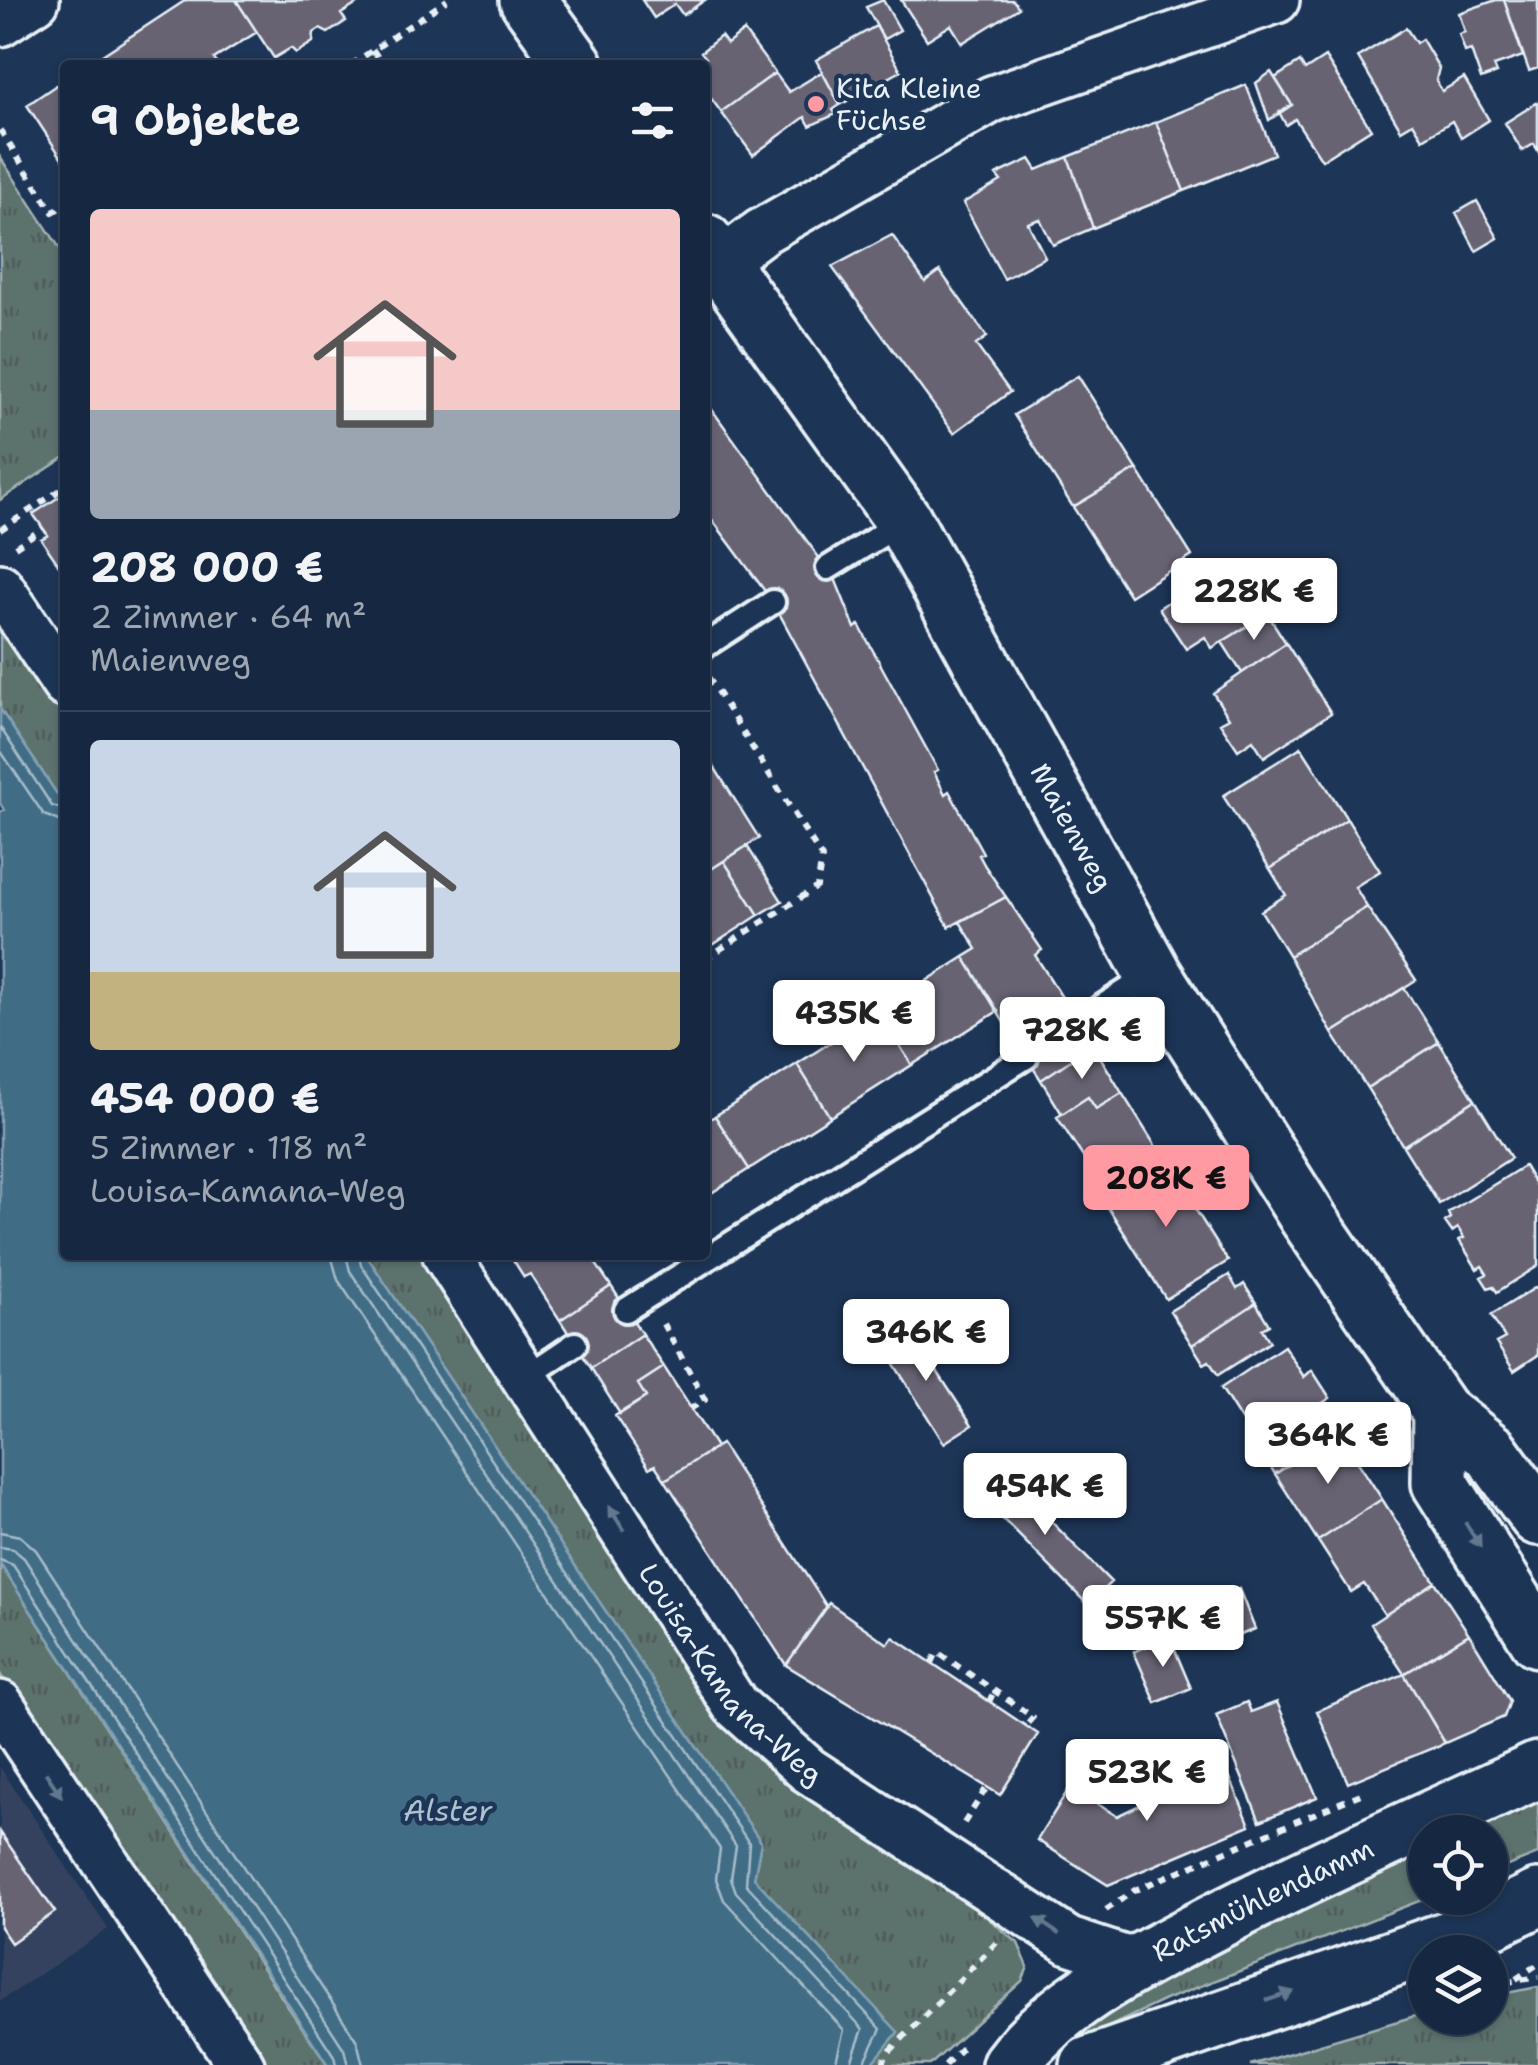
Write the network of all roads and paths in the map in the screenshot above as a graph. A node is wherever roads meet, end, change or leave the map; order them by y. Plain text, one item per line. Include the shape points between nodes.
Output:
1 (36, 0) edge
2 (447, 0) edge
3 (528, 0) edge
4 (1276, 0) edge
5 (0, 23) edge
6 (374, 50) junction
7 (359, 60) edge
8 (380, 60) edge
9 (571, 60) edge
10 (0, 130) edge
11 (60, 208) edge
12 (712, 253) edge
13 (60, 490) edge
14 (904, 522) junction
15 (43, 528) dead end
16 (0, 530) edge
17 (0, 557) edge
18 (828, 568) dead end
19 (0, 587) edge
20 (772, 602) dead end
21 (710, 643) edge
22 (60, 677) edge
23 (710, 680) edge
24 (710, 957) edge
25 (1153, 974) junction
26 (1078, 1022) dead end
27 (1026, 1056) dead end
28 (710, 1257) edge
29 (449, 1260) edge
30 (705, 1260) edge
31 (648, 1296) junction
32 (626, 1310) dead end
33 (575, 1344) dead end
34 (526, 1376) junction
35 (690, 1409) dead end
36 (1441, 1412) junction
37 (1538, 1517) edge
38 (1538, 1639) edge
39 (932, 1663) dead end
40 (994, 1691) junction
41 (989, 1702) dead end
42 (0, 1704) edge
43 (1026, 1726) dead end
44 (1538, 1770) edge
45 (1381, 1785) dead end
46 (1538, 1898) edge
47 (1023, 1911) junction
48 (1102, 1912) dead end
49 (1466, 1933) junction
50 (1526, 1959) edge
51 (1136, 1963) junction
52 (1538, 1964) edge
53 (1538, 1977) edge
54 (241, 2065) edge
55 (883, 2065) edge
56 (1010, 2065) edge
57 (1089, 2065) edge

1 - 5 street
2 - 6 path
3 - 9 street
4 - 12 street via 992,98 761,232
6 - 7 path
6 - 8 path
10 - 11 path via 54,212
12 - 14 street, Maienweg
13 - 16 path
14 - 18 lane
14 - 25 street, Maienweg
15 - 17 path
19 - 22 street
20 - 21 lane
23 - 24 path via 822,858 817,888
25 - 26 lane
25 - 36 street, Maienweg
27 - 28 lane
29 - 34 street, Louisa-Kamana-Weg
30 - 31 lane
31 - 32 lane
31 - 35 path via 704,1400
33 - 34 lane
47 -> 34 street, Louisa-Kamana-Weg via 808,1770 754,1727
36 - 37 street, Maienweg via 1490,1452
36 -> 38 street via 1440,1482
39 - 40 path via 937,1652
40 - 41 path
40 - 43 path via 1033,1717
42 -> 54 street
44 - 51 street, Ratsmühlendamm via 1283,1886
45 - 48 path via 1136,1890
46 - 49 street
51 -> 47 street, Louisa-Kamana-Weg via 1068,1941
47 - 55 path
49 - 50 street
57 -> 49 street
50 - 52 path
50 - 53 path
51 - 56 street, Ratsmühlendamm via 1031,2036

